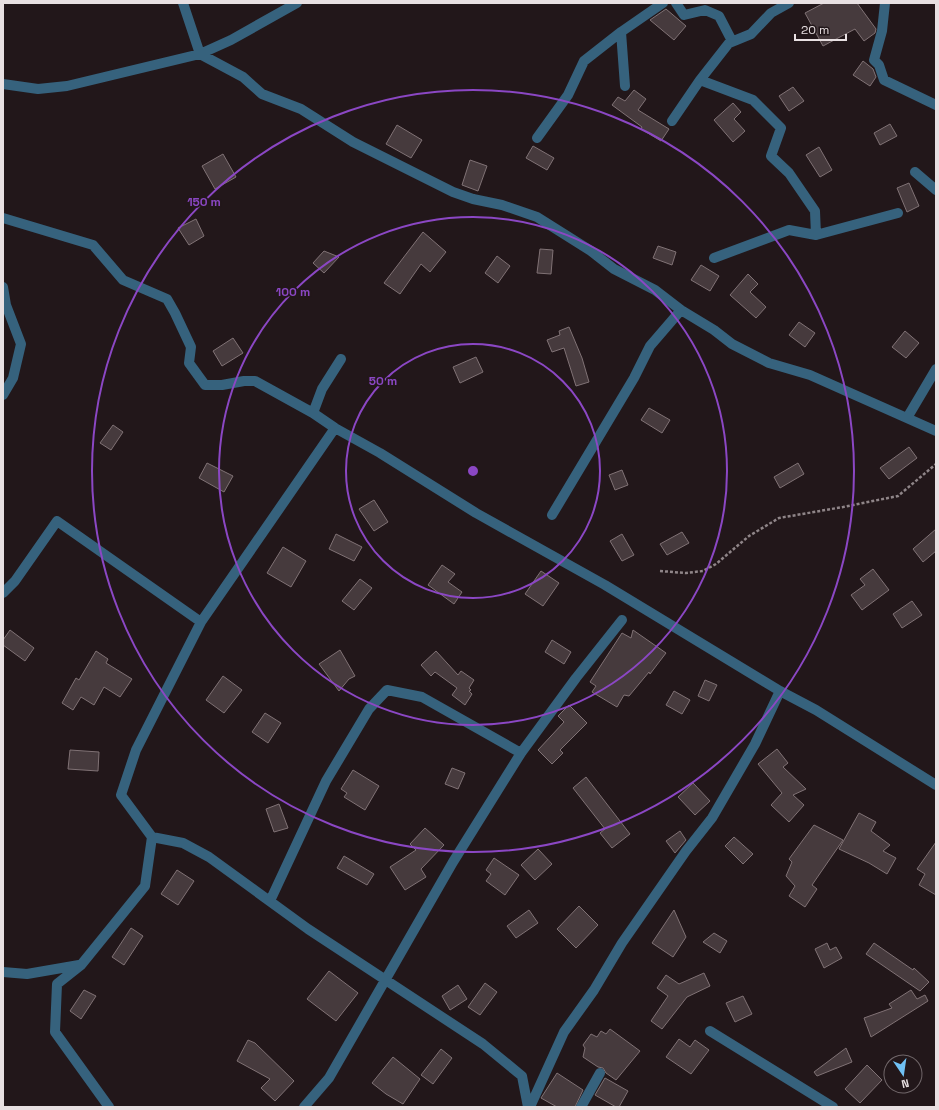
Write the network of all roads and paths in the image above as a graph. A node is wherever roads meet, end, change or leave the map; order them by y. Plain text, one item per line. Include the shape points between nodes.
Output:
1 (183, 3) edge
2 (297, 3) edge
3 (663, 3) edge
4 (676, 3) edge
5 (789, 3) edge
6 (885, 3) edge
7 (620, 32) junction
8 (732, 41) junction
9 (200, 54) junction
10 (700, 80) junction
11 (3, 84) edge
12 (625, 86) dead end
13 (936, 105) edge
14 (672, 121) dead end
15 (537, 138) dead end
16 (916, 172) dead end
17 (936, 190) edge
18 (898, 213) dead end
19 (3, 218) edge
20 (816, 235) junction
21 (714, 258) dead end
22 (3, 287) edge
23 (681, 310) junction
24 (341, 359) dead end
25 (936, 369) edge
26 (3, 395) edge
27 (313, 413) junction
28 (907, 418) junction
29 (335, 428) junction
30 (936, 431) edge
31 (936, 464) edge
32 (552, 515) dead end
33 (660, 571) dead end
34 (3, 593) edge
35 (622, 620) dead end
36 (201, 622) junction
37 (780, 690) junction
38 (521, 753) junction
39 (936, 785) edge
40 (152, 837) junction
41 (270, 901) junction
42 (81, 965) junction
43 (3, 972) edge
44 (385, 981) junction
45 (710, 1031) dead end
46 (600, 1073) dead end
47 (109, 1107) edge
48 (304, 1107) edge
49 (529, 1107) edge
50 (581, 1107) edge
51 (833, 1107) edge

1 - 9 street
2 - 9 street via 231,40
3 - 7 street
4 - 8 street via 684,15 705,10 719,16
5 - 8 street via 771,13 751,34
6 - 13 street via 882,31 874,60 879,65 884,80
7 - 12 street
7 - 15 street via 584,61 568,95
8 - 10 street
9 - 11 street via 67,86 38,89
9 - 23 street via 243,77 262,94 301,109 353,142 452,192 537,217 591,251 614,269 655,290
10 - 14 street
10 - 20 street via 752,100 782,128 771,156 790,173 815,211
16 - 17 street
18 - 20 street
19 - 27 street via 93,245 123,280 166,299 191,346 189,363 205,385 222,386 254,381
20 - 21 street via 789,230
22 - 26 street via 6,305 21,344 13,378
23 - 28 street via 732,344 769,362 810,375
23 - 32 street via 650,346 634,378
24 - 27 street via 322,389
25 - 28 street
27 - 29 street
28 - 30 street
29 - 36 street
29 - 37 street via 380,452 476,513 623,596
31 - 33 path via 898,496 779,518 749,536 716,564 703,571
34 - 36 street via 15,581 57,521
35 - 38 street
36 - 40 street via 136,750 122,794
37 - 39 street
37 - 49 street via 755,744 712,818 622,943 594,990 564,1032
38 - 41 street via 422,697 386,690 369,709 326,781
38 - 44 street via 453,862
40 - 41 street via 183,843 209,857
40 - 42 street via 145,886
41 - 44 street
42 - 43 street via 27,974
42 - 47 street via 57,984 55,1032
44 - 48 street via 329,1078
44 - 49 street via 483,1044 522,1076
45 - 51 street
46 - 50 street

